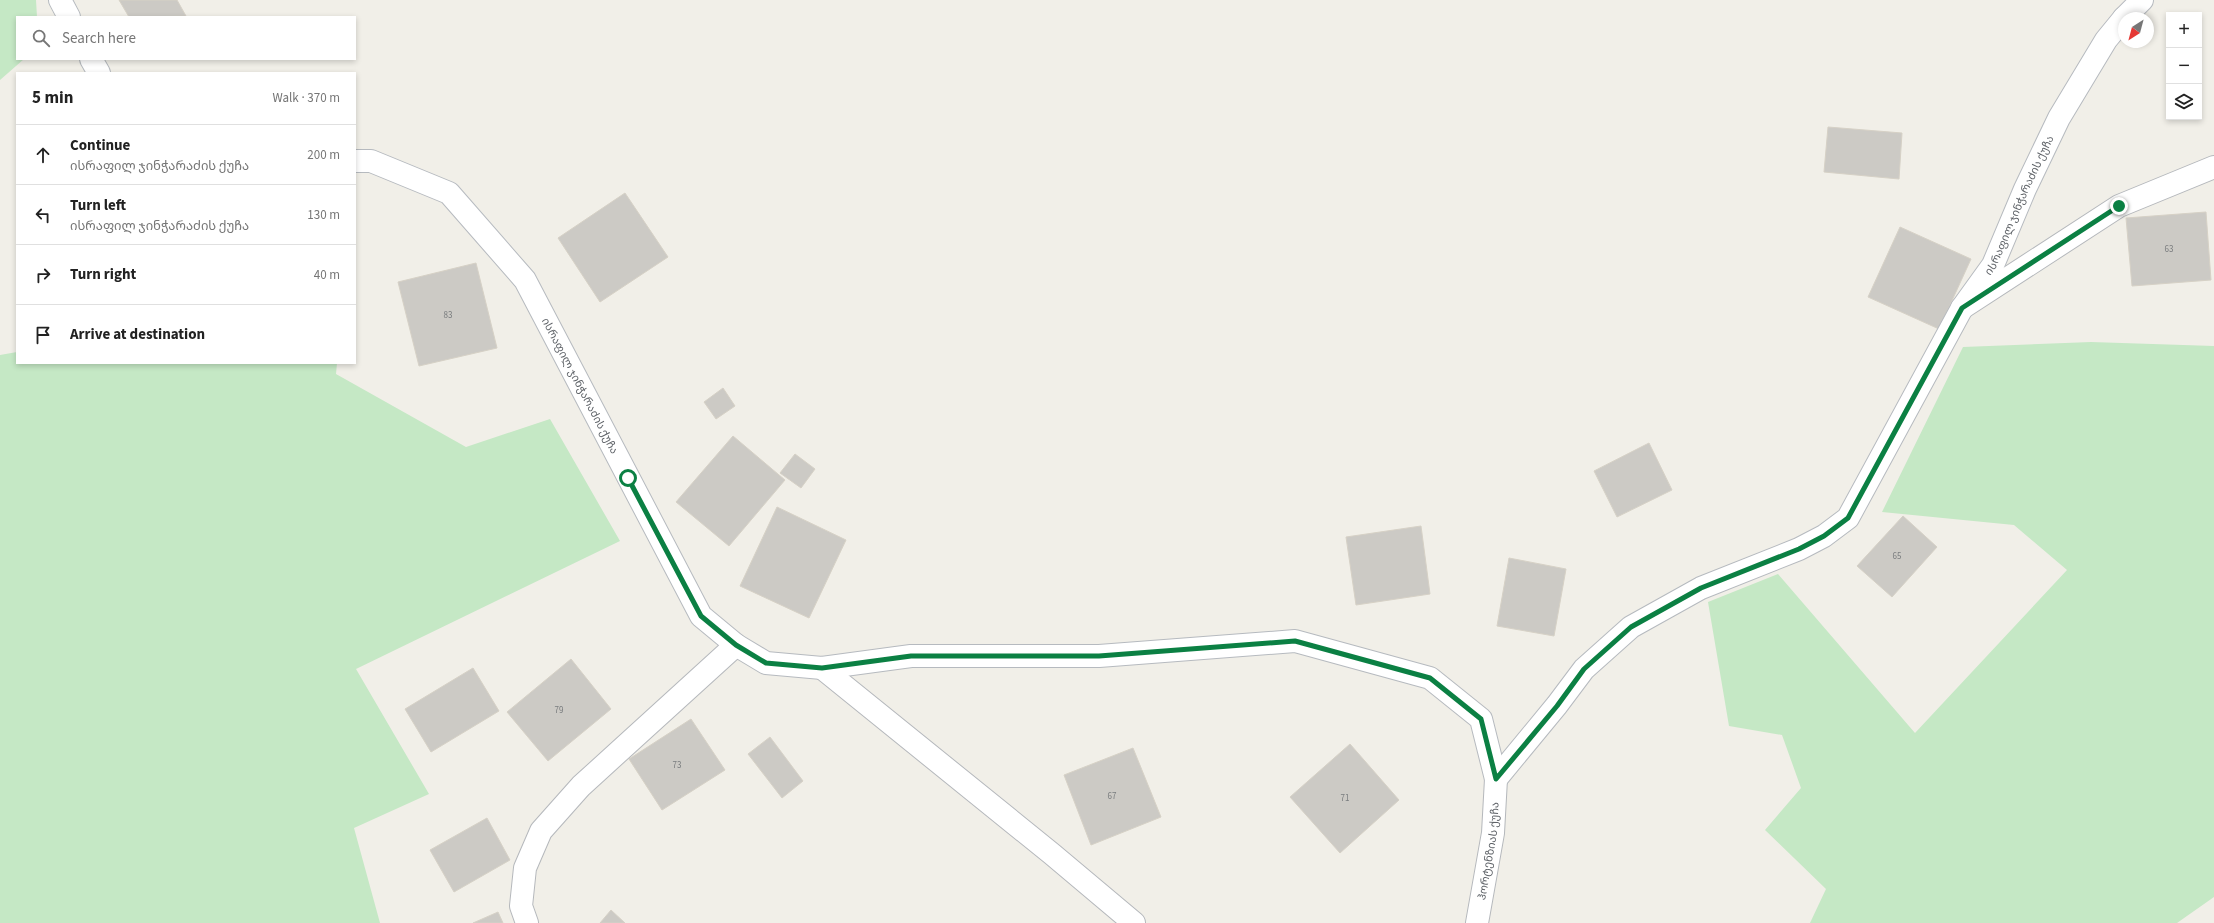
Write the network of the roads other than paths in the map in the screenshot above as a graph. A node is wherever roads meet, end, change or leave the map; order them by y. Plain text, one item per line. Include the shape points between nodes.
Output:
1 (60, 0) edge
2 (2142, 0) edge
3 (2130, 12) edge
4 (68, 16) edge
5 (2118, 25) edge
6 (92, 60) edge
7 (98, 72) edge
8 (356, 161) edge
9 (2214, 167) edge
10 (1962, 308) junction
11 (736, 645) junction
12 (822, 668) junction
13 (1496, 779) junction
14 (527, 923) edge
15 (1134, 923) edge
16 (1477, 923) edge

1 - 4 street
2 - 3 street, ისრაფილ ჯინჭარაძის ქუჩა
5 - 10 street, ისრაფილ ჯინჭარაძის ქუჩა via 2106,40 2059,118 1993,265
6 - 7 street
8 - 11 street, ისრაფილ ჯინჭარაძის ქუჩა via 371,161 449,193 525,280 701,616
9 - 10 street via 2119,206
10 - 13 street, ისრაფილ ჯინჭარაძის ქუჩა via 1848,518 1824,536 1799,549 1701,588 1631,627 1584,669 1557,706
11 - 12 street, ისრაფილ ჯინჭარაძის ქუჩა via 766,663
11 - 14 street via 581,786 542,831 524,868 521,906
12 - 13 street, ისრაფილ ჯინჭარაძის ქუჩა via 911,656 1099,656 1295,641 1430,678 1481,719
12 - 15 street
13 - 16 street, ჰორტენზიას ქუჩა via 1493,833

